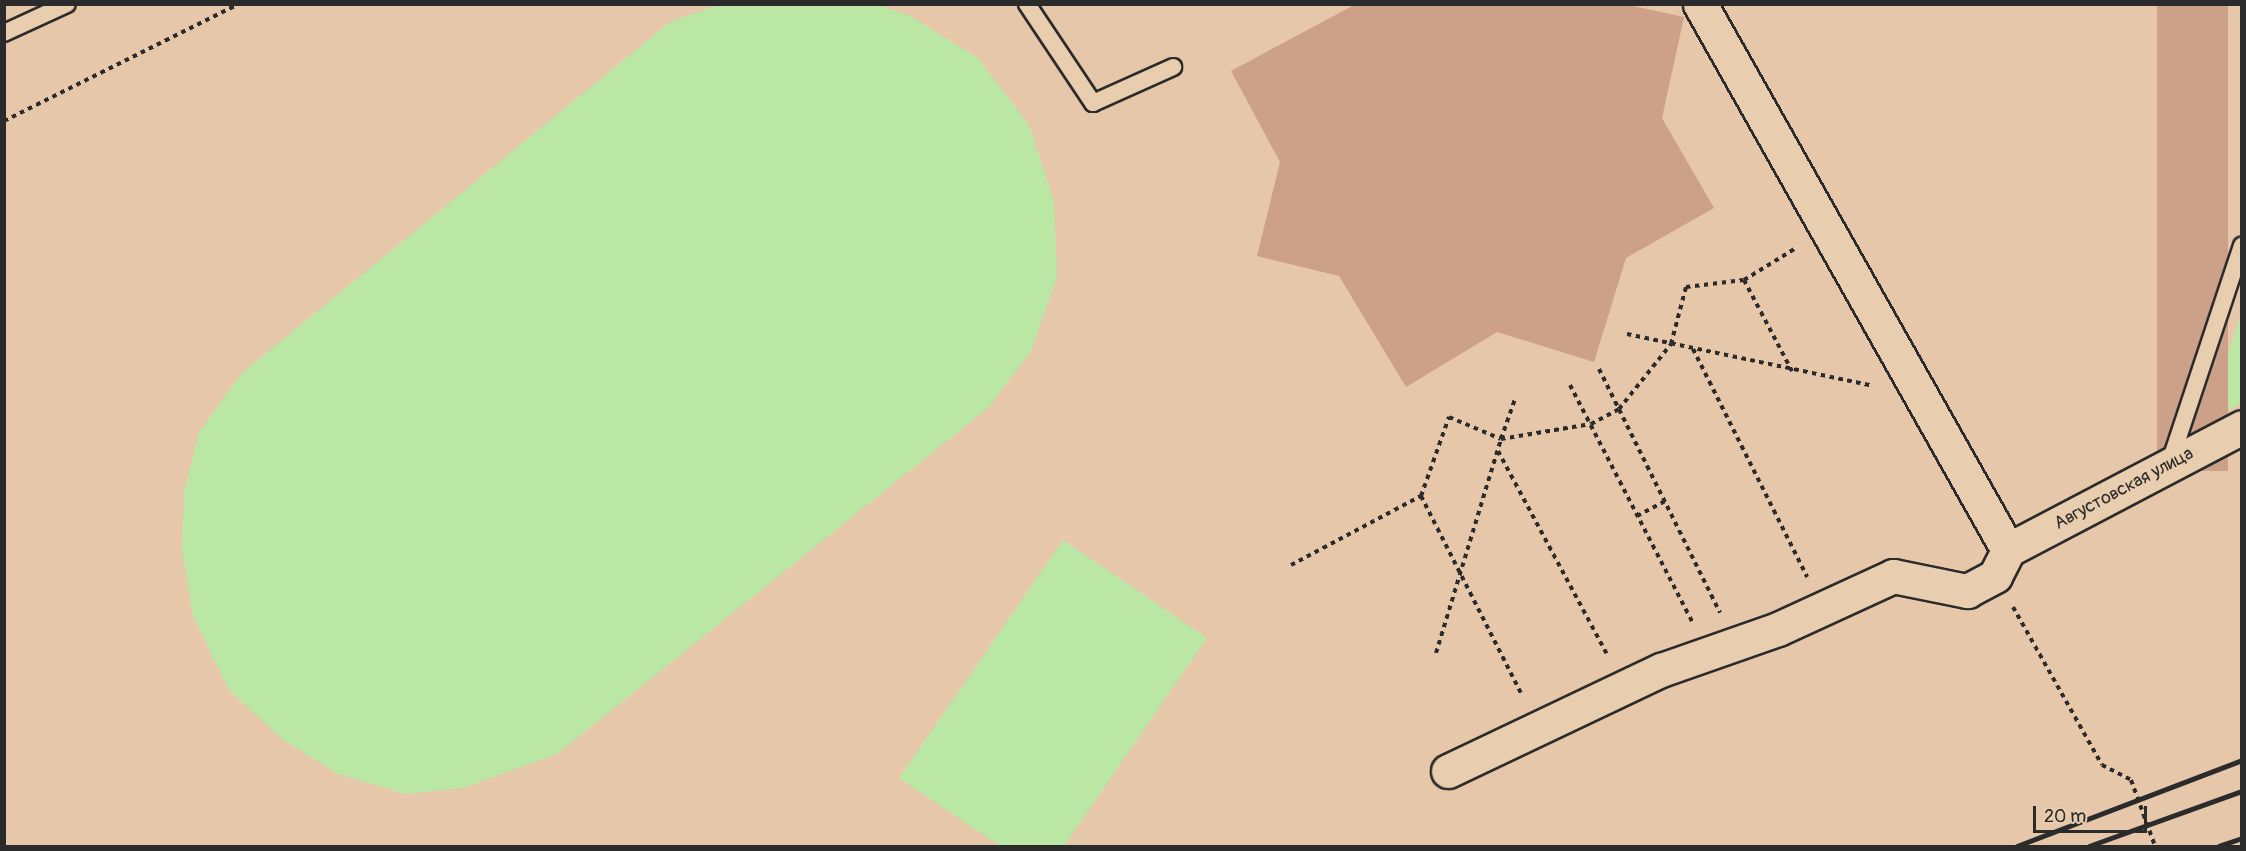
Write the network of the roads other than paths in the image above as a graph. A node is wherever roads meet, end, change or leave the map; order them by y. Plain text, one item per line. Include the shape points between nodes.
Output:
1 (67, 4) edge
2 (1027, 4) edge
3 (1700, 4) edge
4 (4, 33) edge
5 (1173, 67) dead end
6 (2241, 246) edge
7 (2241, 427) edge
8 (2169, 465) junction
9 (2001, 563) junction
10 (1448, 771) dead end

1 - 4 lane
2 - 5 lane via 1093,103
3 - 9 street
6 - 8 lane
7 - 8 street, Августовская улица
8 - 9 street, Августовская улица
9 - 10 street, Августовская улица via 1967,591 1893,576 1824,608 1624,687

